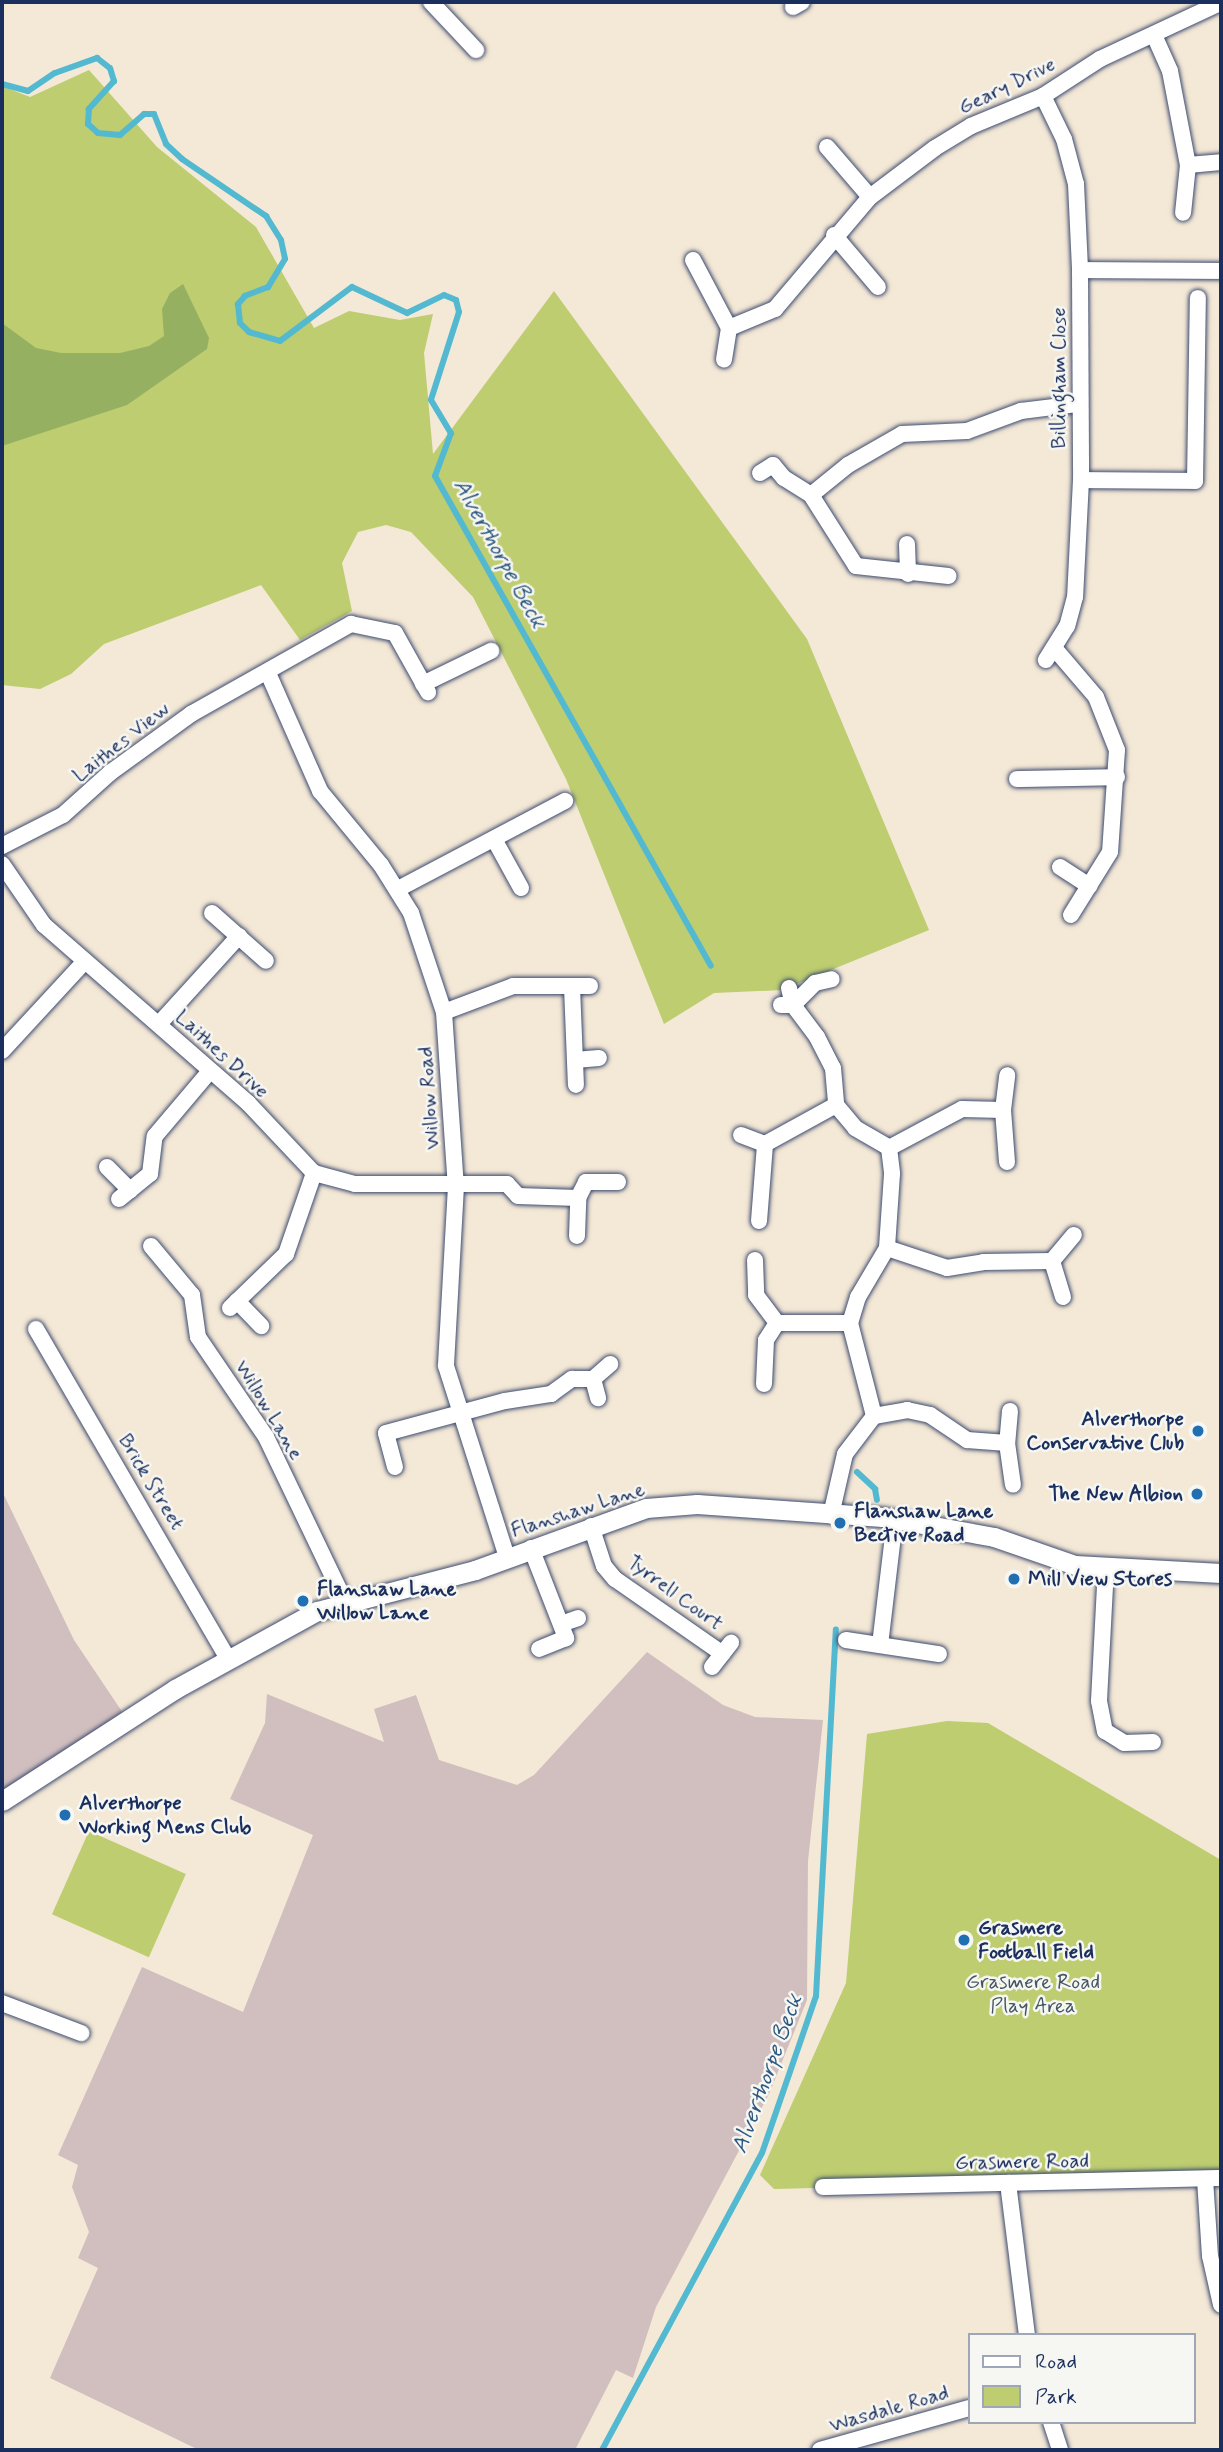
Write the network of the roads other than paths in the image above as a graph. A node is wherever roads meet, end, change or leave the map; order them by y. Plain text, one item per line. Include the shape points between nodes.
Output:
1 (431, 2) edge
2 (1218, 4) dead end
3 (1154, 35) junction
4 (476, 50) dead end
5 (1044, 96) junction
6 (827, 147) dead end
7 (1221, 162) edge
8 (1188, 165) junction
9 (870, 197) junction
10 (1183, 213) dead end
11 (834, 235) junction
12 (692, 260) dead end
13 (1080, 270) junction
14 (1221, 271) edge
15 (878, 287) dead end
16 (1198, 298) dead end
17 (729, 328) junction
18 (724, 360) dead end
19 (1077, 404) junction
20 (760, 473) dead end
21 (1081, 481) junction
22 (811, 495) junction
23 (907, 544) dead end
24 (908, 575) junction
25 (948, 576) dead end
26 (491, 651) dead end
27 (268, 673) junction
28 (1117, 777) junction
29 (1017, 779) dead end
30 (565, 801) dead end
31 (494, 839) junction
32 (2, 846) edge
33 (2, 864) edge
34 (1060, 867) dead end
35 (1089, 886) junction
36 (521, 888) dead end
37 (398, 889) junction
38 (212, 913) dead end
39 (1071, 915) dead end
40 (239, 936) junction
41 (85, 961) junction
42 (267, 961) dead end
43 (832, 979) dead end
44 (590, 986) dead end
45 (572, 987) junction
46 (789, 988) dead end
47 (787, 1005) junction
48 (444, 1012) junction
49 (159, 1024) junction
50 (2, 1050) edge
51 (599, 1058) dead end
52 (575, 1060) junction
53 (210, 1071) junction
54 (1007, 1075) dead end
55 (576, 1085) dead end
56 (836, 1105) junction
57 (1003, 1110) junction
58 (741, 1135) dead end
59 (765, 1144) junction
60 (890, 1148) junction
61 (1007, 1161) dead end
62 (107, 1167) dead end
63 (314, 1173) junction
64 (618, 1182) dead end
65 (456, 1186) junction
66 (578, 1198) junction
67 (759, 1221) dead end
68 (1074, 1235) dead end
69 (577, 1236) dead end
70 (151, 1246) dead end
71 (887, 1248) junction
72 (755, 1260) dead end
73 (1052, 1261) junction
74 (1063, 1297) dead end
75 (850, 1322) junction
76 (777, 1324) junction
77 (261, 1326) dead end
78 (36, 1329) dead end
79 (610, 1364) dead end
80 (593, 1379) junction
81 (764, 1384) dead end
82 (598, 1398) dead end
83 (1010, 1411) dead end
84 (458, 1413) junction
85 (874, 1416) junction
86 (1007, 1443) junction
87 (395, 1467) dead end
88 (1013, 1485) dead end
89 (831, 1515) junction
90 (895, 1519) junction
91 (591, 1526) junction
92 (531, 1548) junction
93 (507, 1557) junction
94 (1106, 1567) junction
95 (1221, 1573) edge
96 (345, 1602) junction
97 (578, 1618) dead end
98 (561, 1624) junction
99 (846, 1640) dead end
100 (880, 1645) junction
101 (539, 1650) dead end
102 (939, 1654) dead end
103 (228, 1659) junction
104 (712, 1667) dead end
105 (1153, 1742) dead end
106 (2, 1801) edge
107 (2, 2003) edge
108 (81, 2033) dead end
109 (1213, 2178) edge
110 (1008, 2183) junction
111 (823, 2187) dead end
112 (1221, 2305) edge
113 (1027, 2333) edge
114 (968, 2408) edge
115 (1052, 2424) edge
116 (820, 2450) edge
117 (1060, 2450) edge

1 - 4 street
2 - 3 street, Geary Drive
3 - 5 street, Geary Drive via 1100,59
3 - 8 street via 1170,71
5 - 9 street, Geary Drive via 971,126
5 - 13 street, Billingham Close via 1064,139 1076,184
6 - 9 street
7 - 8 street
8 - 10 street
9 - 11 street, Geary Drive
11 - 15 street
11 - 17 street, Geary Drive via 800,284 775,309
12 - 17 street
13 - 14 street
13 - 19 street, Billingham Close
16 - 21 street via 1195,481
17 - 18 street
19 - 21 street, Billingham Close
19 - 22 street via 1021,411 967,431 902,434 848,465
20 - 22 street via 774,465 784,478
21 - 28 street, Billingham Close via 1075,597 1051,655 1096,697 1117,750
22 - 24 street via 856,566
23 - 24 street
24 - 25 street
26 - 27 street, Laithes View via 425,688 395,633 351,624
27 - 32 street, Laithes View via 191,714 111,772 63,815
27 - 37 street, Willow Road via 320,791
28 - 29 street
28 - 35 street via 1110,852
30 - 31 street
31 - 36 street
31 - 37 street
33 - 41 street, Laithes Drive via 44,925
34 - 35 street
35 - 39 street
37 - 48 street, Willow Road via 411,913
38 - 40 street
40 - 42 street
40 - 49 street
41 - 49 street, Laithes Drive
41 - 50 street
43 - 47 street via 815,983
44 - 45 street
45 - 48 street via 513,986
45 - 52 street
46 - 47 street
47 - 56 street via 817,1037 833,1068
48 - 65 street, Willow Road
49 - 53 street, Laithes Drive
51 - 52 street
52 - 55 street
53 - 62 street via 155,1136 150,1174 124,1194
53 - 63 street, Laithes Drive
54 - 57 street
56 - 59 street
56 - 60 street via 855,1128
57 - 60 street via 962,1109
57 - 61 street
58 - 59 street
59 - 67 street
60 - 71 street via 892,1222
63 - 65 street, Laithes Drive via 355,1184
63 - 77 street via 286,1254 234,1305
64 - 66 street via 586,1182
65 - 66 street, Laithes Drive via 507,1184 518,1196
65 - 84 street, Willow Road via 446,1366
66 - 69 street
68 - 73 street
70 - 96 street, Willow Lane via 192,1296 198,1337 266,1437
71 - 73 street via 947,1268 983,1262
71 - 75 street via 858,1297
72 - 76 street via 756,1295
73 - 74 street
75 - 76 street
75 - 85 street
76 - 81 street via 766,1340
78 - 103 street, Brick Street
79 - 80 street
80 - 82 street
80 - 84 street via 572,1378 551,1394
83 - 86 street
84 - 87 street via 383,1431
84 - 93 street, Willow Road
85 - 86 street via 907,1410 930,1415 967,1440
85 - 89 street via 845,1454
86 - 88 street
89 - 90 street, Flanshaw Lane
89 - 91 street, Flanshaw Lane via 697,1504 646,1508
90 - 94 street, Flanshaw Lane via 994,1537 1075,1565
90 - 100 street
91 - 92 street, Flanshaw Lane
91 - 104 street, Tyrrell Court via 604,1566 615,1579 727,1648
92 - 93 street, Flanshaw Lane
92 - 98 street
93 - 96 street, Flanshaw Lane via 444,1580
94 - 95 street, Flanshaw Lane
94 - 105 street via 1099,1701 1105,1731 1124,1743
96 - 103 street, Flanshaw Lane via 317,1611
97 - 98 street
98 - 101 street via 566,1639
99 - 100 street
100 - 102 street
103 - 106 street, Flanshaw Lane
107 - 108 street
109 - 110 street, Grasmere Road
109 - 112 street via 1210,2256
110 - 111 street, Grasmere Road
110 - 113 street
114 - 116 street, Wasdale Road
115 - 117 street

